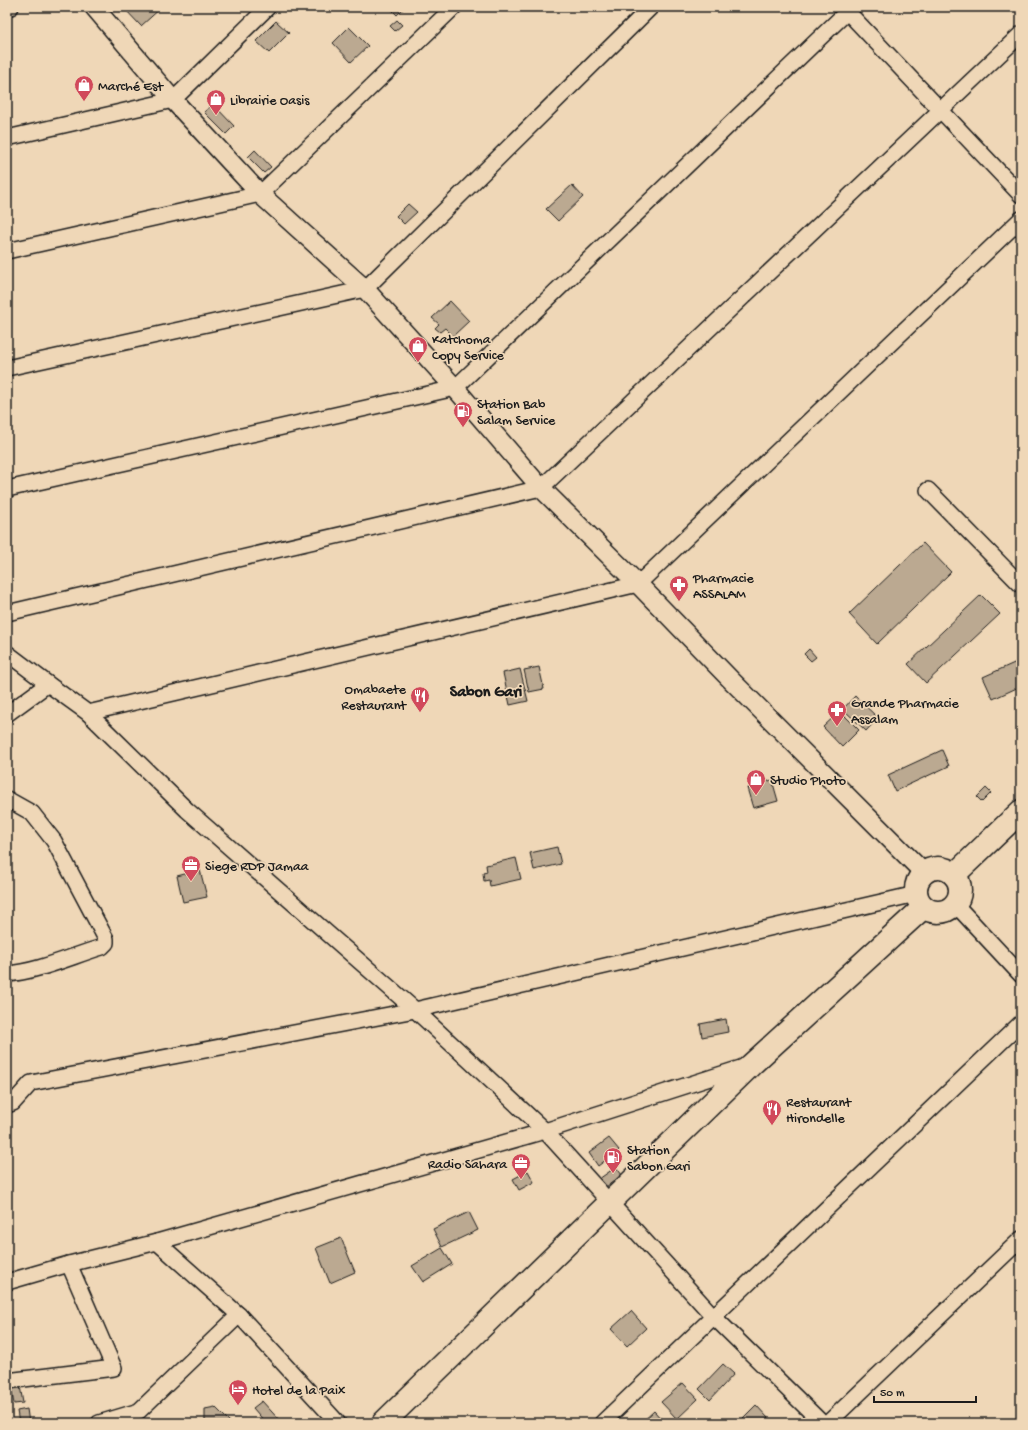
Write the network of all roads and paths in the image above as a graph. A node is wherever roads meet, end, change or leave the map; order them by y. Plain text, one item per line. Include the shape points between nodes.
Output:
1 (11, 7) edge
2 (94, 7) edge
3 (268, 7) edge
4 (454, 7) edge
5 (651, 7) edge
6 (7, 8) edge
7 (847, 8) edge
8 (1021, 34) edge
9 (173, 100) junction
10 (941, 110) junction
11 (7, 138) edge
12 (260, 194) junction
13 (1021, 196) edge
14 (1021, 219) edge
15 (7, 251) edge
16 (365, 289) junction
17 (7, 368) edge
18 (455, 388) junction
19 (541, 488) junction
20 (7, 489) edge
21 (928, 490) dead end
22 (638, 584) junction
23 (1021, 585) edge
24 (7, 613) edge
25 (7, 653) edge
26 (48, 684) junction
27 (88, 713) junction
28 (7, 714) edge
29 (7, 799) edge
30 (1021, 811) edge
31 (924, 873) junction
32 (954, 875) junction
33 (920, 901) junction
34 (955, 904) junction
35 (7, 974) edge
36 (1021, 975) edge
37 (415, 1010) junction
38 (1021, 1024) edge
39 (751, 1064) junction
40 (7, 1105) edge
41 (545, 1131) junction
42 (610, 1203) junction
43 (1021, 1239) edge
44 (157, 1242) junction
45 (69, 1264) junction
46 (7, 1282) edge
47 (239, 1316) junction
48 (713, 1316) junction
49 (7, 1381) edge
50 (99, 1423) edge
51 (338, 1423) edge
52 (383, 1423) edge
53 (602, 1423) edge
54 (822, 1423) edge
55 (828, 1423) edge

1 - 6 street
2 - 9 street
3 - 9 street
4 - 12 street
5 - 16 street
7 - 10 street
7 - 18 street
8 - 10 street
9 - 11 street
9 - 12 street
10 - 13 street
10 - 19 street
12 - 15 street
12 - 16 street
14 - 22 street
16 - 17 street
16 - 18 street
18 - 19 street
18 - 20 street
19 - 22 street
19 - 24 street
21 - 23 street
22 - 27 street
22 - 31 street
25 - 26 street
26 - 27 street
26 - 28 street
27 - 37 street via 186,810
29 - 35 street via 32,813 54,841 106,939 102,947 38,969
30 - 32 main road
31 - 32 main road via 936,868
31 - 33 main road via 917,883
32 - 34 main road via 960,887
33 - 34 main road via 930,911 936,912 943,912
33 - 37 street
33 - 39 main road
34 - 36 street
37 - 40 street via 31,1083
37 - 41 street
38 - 48 street
39 - 41 street
39 - 42 main road
41 - 42 street
41 - 44 street
42 - 48 street
42 - 52 main road
43 - 55 street
44 - 45 street
44 - 47 street
45 - 46 street
45 - 49 street via 114,1368
47 - 50 street via 139,1411
47 - 51 street
48 - 53 street
48 - 54 street

